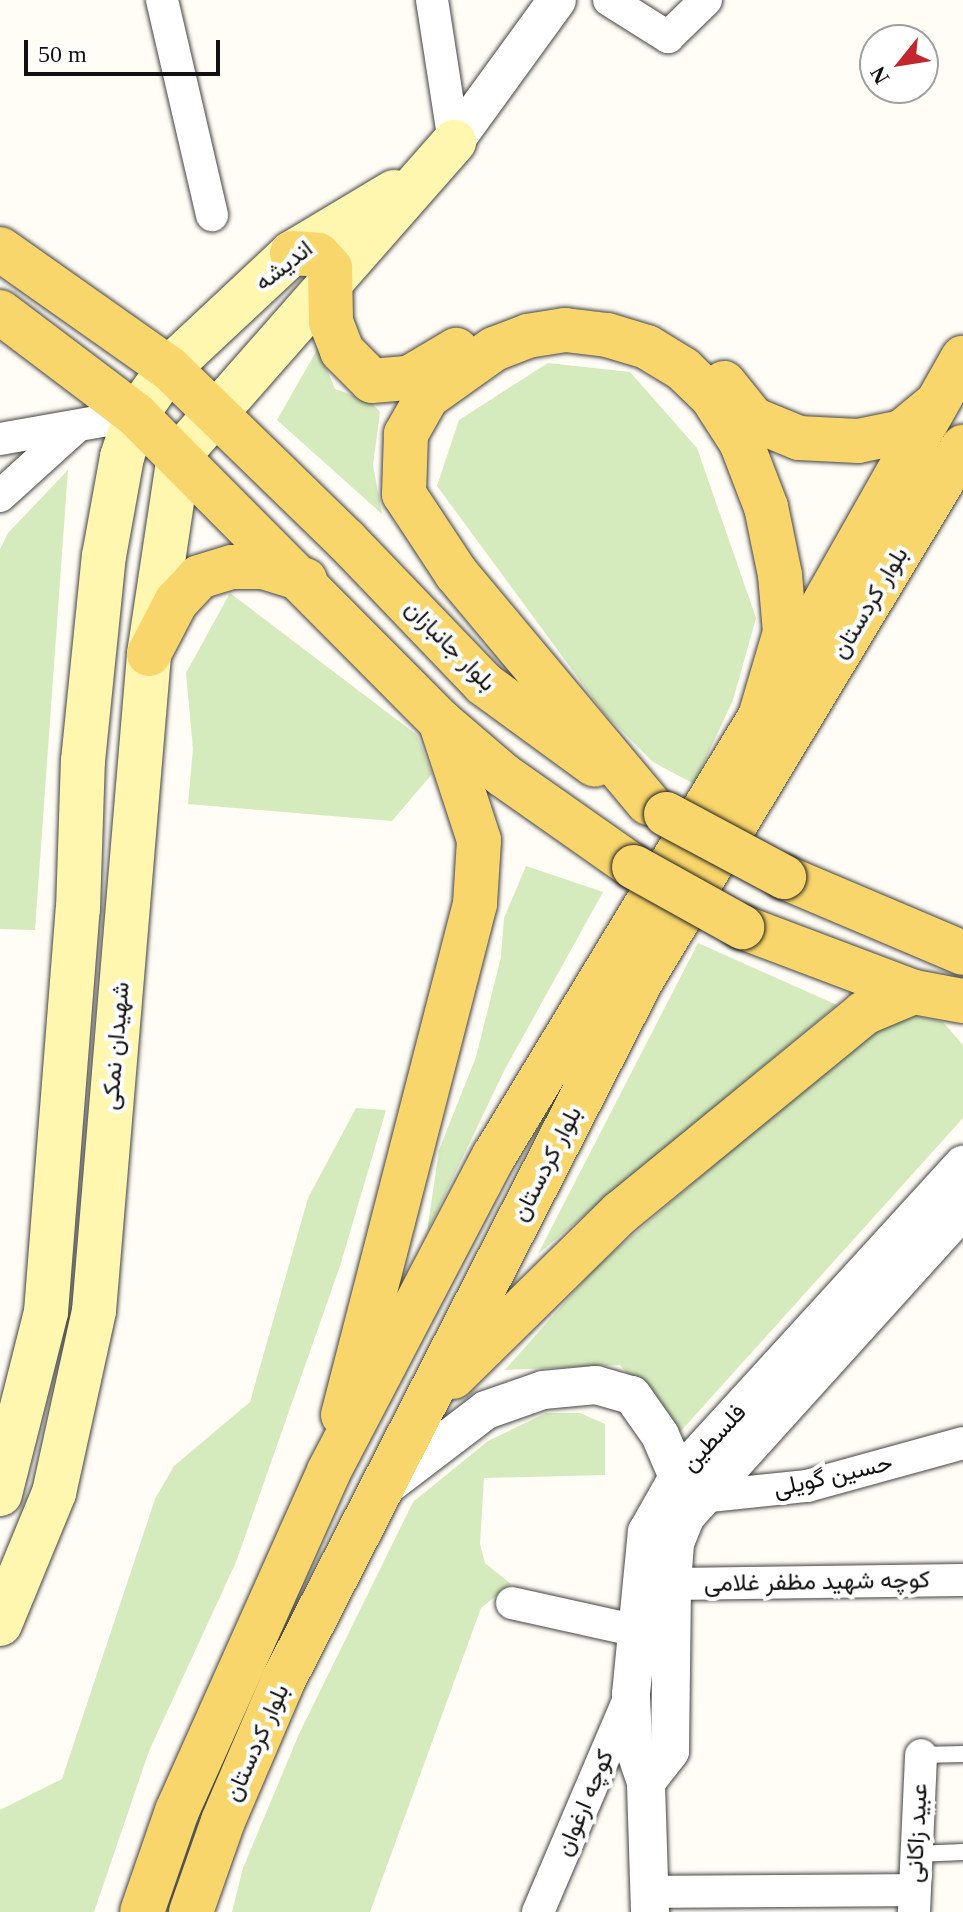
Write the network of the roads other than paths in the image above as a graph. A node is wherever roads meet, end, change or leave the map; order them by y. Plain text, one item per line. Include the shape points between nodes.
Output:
1 (162, 0) edge
2 (432, 0) edge
3 (557, 0) edge
4 (609, 0) edge
5 (706, 0) edge
6 (454, 142) junction
7 (212, 215) dead end
8 (0, 249) edge
9 (292, 253) junction
10 (331, 286) junction
11 (0, 312) edge
12 (963, 358) edge
13 (169, 368) junction
14 (937, 403) junction
15 (214, 410) junction
16 (136, 415) junction
17 (74, 429) junction
18 (0, 439) edge
19 (963, 447) edge
20 (179, 455) junction
21 (0, 496) edge
22 (306, 580) junction
23 (149, 654) junction
24 (760, 717) junction
25 (440, 721) junction
26 (657, 808) junction
27 (963, 953) edge
28 (914, 992) junction
29 (963, 1001) edge
30 (963, 1165) edge
31 (963, 1209) edge
32 (426, 1404) junction
33 (486, 1410) junction
34 (963, 1443) edge
35 (329, 1471) junction
36 (2, 1485) edge
37 (689, 1487) junction
38 (376, 1494) junction
39 (963, 1580) edge
40 (672, 1584) junction
41 (512, 1603) dead end
42 (0, 1624) edge
43 (634, 1630) junction
44 (631, 1694) junction
45 (963, 1754) edge
46 (921, 1755) joint
47 (646, 1782) junction
48 (963, 1852) edge
49 (915, 1854) junction
50 (914, 1901) edge
51 (650, 1902) edge
52 (142, 1912) edge
53 (191, 1912) edge
54 (538, 1912) edge

1 - 7 street
2 - 6 street
3 - 6 street, اندیشه
4 - 5 street via 668,37
6 - 9 main road, اندیشه via 400,188
6 - 10 main road, اندیشه
8 - 13 main road, بلوار جانبازان
9 - 10 main road via 318,255 330,268
9 - 13 main road, اندیشه
10 - 14 main road via 331,322 342,351 372,381 409,378 520,319 603,314 651,328 693,352 753,419 799,438 858,441 902,432
10 - 15 main road, اندیشه
11 - 16 main road
12 - 14 main road, بلوار کردستان
13 - 15 main road, بلوار جانبازان
13 - 16 main road, اندیشه
14 - 24 main road, بلوار کردستان
15 - 20 main road, اندیشه
15 - 26 main road, بلوار جانبازان via 484,684
16 - 17 street
16 - 20 main road
16 - 36 main road, شهیدان نمکی via 122,457 104,556 83,761 78,909 46,1312
17 - 18 street
17 - 21 street
19 - 32 main road, بلوار کردستان via 641,981
20 - 22 main road
20 - 23 main road, شهیدان نمکی
22 - 23 main road via 263,567 232,567 199,577 176,602
22 - 25 main road
23 - 42 main road, شهیدان نمکی via 94,1311 54,1493
24 - 26 main road, بلوار کردستان via 785,632 766,507 741,442 712,397 683,369 647,347 565,330 494,349 427,397 406,434 404,494 456,573
24 - 35 main road, بلوار کردستان via 494,1156
25 - 28 main road, bridge via 503,775 634,867 742,927
25 - 35 main road via 479,840 475,904
26 - 27 main road, بلوار جانبازان, bridge via 784,877
28 - 29 main road
28 - 32 main road via 864,1013 620,1213
30 - 37 street, فلسطین
31 - 37 street, فلسطین
32 - 33 street
32 - 38 main road, بلوار کردستان
33 - 37 street via 543,1390 596,1385 632,1395
33 - 38 street
34 - 37 street, حسین گویلی via 807,1486
35 - 52 main road, بلوار کردستان via 177,1811
37 - 40 street, فلسطین via 675,1543
37 - 43 street, فلسطین via 647,1532
38 - 53 main road, بلوار کردستان via 283,1681
39 - 40 street, کوچه شهید مظفر غلامی
40 - 47 street, فلسطین via 670,1751
41 - 43 street
43 - 44 street, فلسطین
44 - 47 street, فلسطین via 633,1744
44 - 54 street, کوچه ارغوان
45 - 46 lane
46 - 49 street, عبید زاکانی
47 - 51 street, فلسطین
48 - 49 lane
49 - 50 street, عبید زاکانی
50 - 51 street

